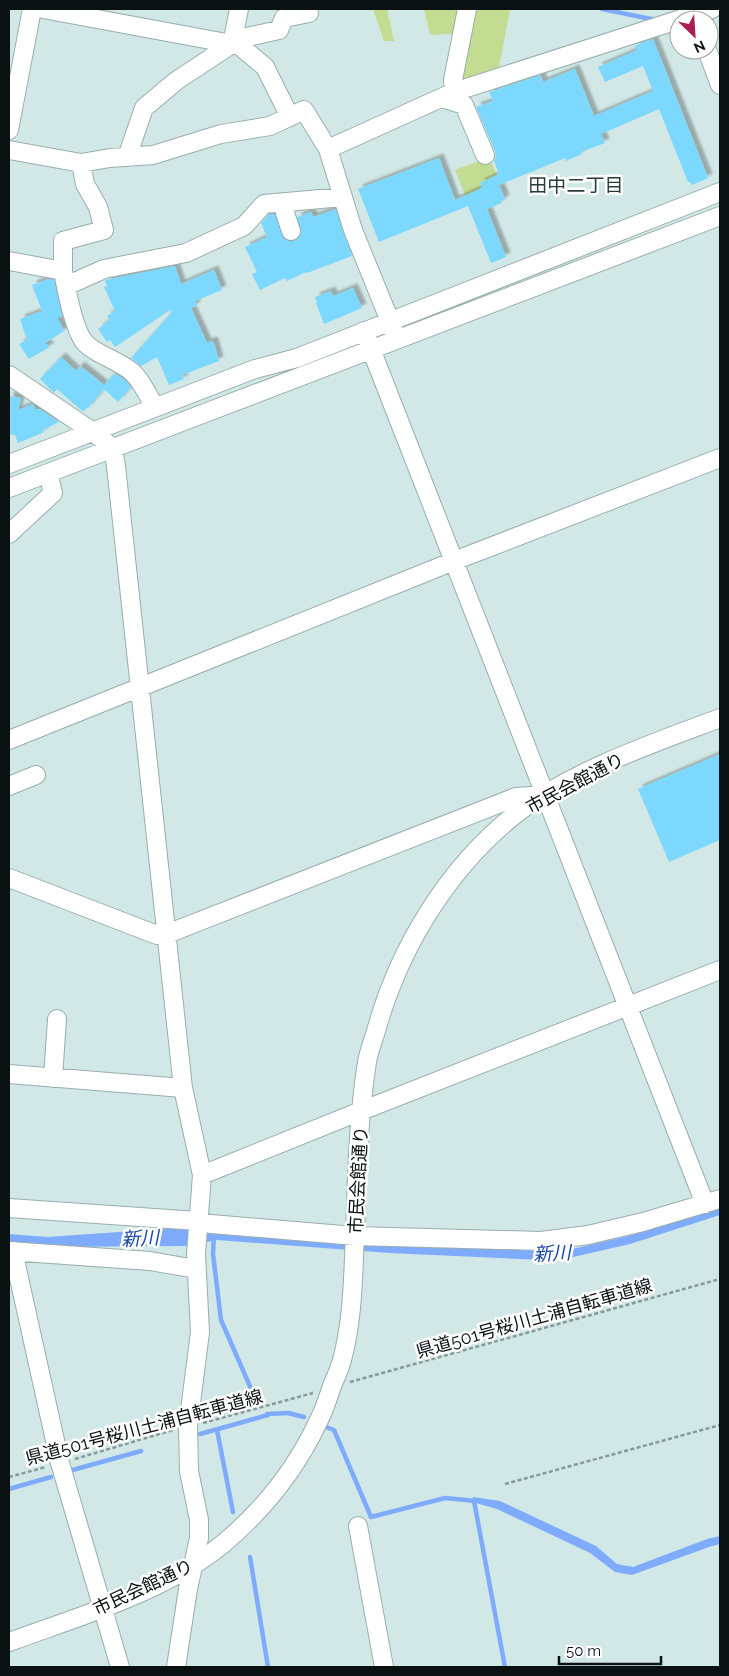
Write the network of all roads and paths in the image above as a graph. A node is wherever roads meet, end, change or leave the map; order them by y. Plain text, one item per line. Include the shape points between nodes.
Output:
1 (32, 9) edge
2 (43, 9) edge
3 (239, 9) edge
4 (467, 9) edge
5 (86, 13) edge
6 (309, 13) dead end
7 (669, 25) edge
8 (233, 42) junction
9 (711, 60) edge
10 (720, 86) edge
11 (448, 95) junction
12 (290, 117) junction
13 (9, 130) edge
14 (328, 149) junction
15 (9, 150) edge
16 (485, 155) dead end
17 (127, 157) junction
18 (81, 163) junction
19 (720, 192) edge
20 (343, 197) junction
21 (284, 202) junction
22 (720, 216) edge
23 (291, 231) dead end
24 (9, 260) edge
25 (64, 279) junction
26 (390, 321) junction
27 (364, 332) junction
28 (397, 339) junction
29 (371, 349) junction
30 (9, 375) edge
31 (155, 407) junction
32 (93, 432) junction
33 (113, 448) junction
34 (720, 458) edge
35 (9, 464) edge
36 (48, 473) junction
37 (9, 488) edge
38 (9, 534) edge
39 (454, 561) junction
40 (141, 687) junction
41 (720, 718) edge
42 (9, 740) edge
43 (36, 775) dead end
44 (9, 786) edge
45 (545, 795) junction
46 (9, 878) edge
47 (167, 934) junction
48 (720, 970) edge
49 (628, 1006) junction
50 (57, 1019) dead end
51 (9, 1074) edge
52 (53, 1078) junction
53 (183, 1088) junction
54 (361, 1111) junction
55 (202, 1175) junction
56 (712, 1201) edge
57 (9, 1208) edge
58 (198, 1225) junction
59 (355, 1236) junction
60 (11, 1251) edge
61 (196, 1262) junction
62 (720, 1279) edge
63 (354, 1381) dead end
64 (314, 1393) dead end
65 (188, 1426) junction
66 (720, 1426) edge
67 (60, 1463) junction
68 (9, 1477) edge
69 (505, 1484) dead end
70 (358, 1526) dead end
71 (194, 1565) junction
72 (103, 1607) junction
73 (9, 1642) edge
74 (120, 1667) edge
75 (176, 1667) edge
76 (384, 1667) edge

1 - 13 street
2 - 5 street
3 - 8 street
4 - 11 street
5 - 8 street
6 - 8 street via 284,18 279,30
7 - 11 street
8 - 12 street via 265,67
8 - 17 street via 176,81 144,108
9 - 10 street
11 - 14 street
11 - 16 street via 464,105
12 - 14 street via 304,110
12 - 17 street via 270,126 221,134 153,155
14 - 20 street
15 - 18 street
17 - 18 street
18 - 25 street via 85,184 98,207 104,230 63,241
19 - 26 street
20 - 21 street
20 - 26 street
21 - 23 street
21 - 25 street via 264,204 244,226 186,253
22 - 28 street
24 - 25 street
25 - 31 street via 78,331 85,343 131,372
26 - 27 street
26 - 28 street
27 - 29 street
27 - 31 street
28 - 29 street
29 - 33 street
29 - 39 street
30 - 32 street
31 - 32 street
32 - 33 street
32 - 35 street
33 - 36 street
33 - 40 street
34 - 39 street
36 - 37 street
36 - 38 street via 53,492
39 - 40 street
39 - 45 street
40 - 42 street
40 - 47 street
41 - 45 street, 市民会館通り via 594,768
43 - 44 street
45 - 47 street via 516,797
45 - 49 street
45 - 54 street, 市民会館通り via 517,814 477,850 424,917 382,1008 368,1058
46 - 47 street via 157,935
47 - 53 street
48 - 49 street
49 - 54 street
49 - 56 street
50 - 52 street
51 - 52 street
52 - 53 street
53 - 55 street
54 - 55 street
54 - 59 street, 市民会館通り
55 - 58 street
56 - 59 street via 588,1235 541,1241
57 - 58 street
58 - 59 street
58 - 61 street
59 - 71 street, 市民会館通り via 352,1298 343,1357 320,1420 294,1466 272,1496 223,1544
60 - 61 street
60 - 67 street
61 - 65 street via 200,1332
62 - 63 path, 県道501号桜川土浦自転車道線
64 - 65 path, 県道501号桜川土浦自転車道線
65 - 67 path, 県道501号桜川土浦自転車道線
65 - 71 street via 189,1471 200,1538
66 - 69 path
67 - 68 path, 県道501号桜川土浦自転車道線
67 - 72 street
70 - 76 street
71 - 72 street, 市民会館通り
71 - 75 street
72 - 73 street, 市民会館通り
72 - 74 street

